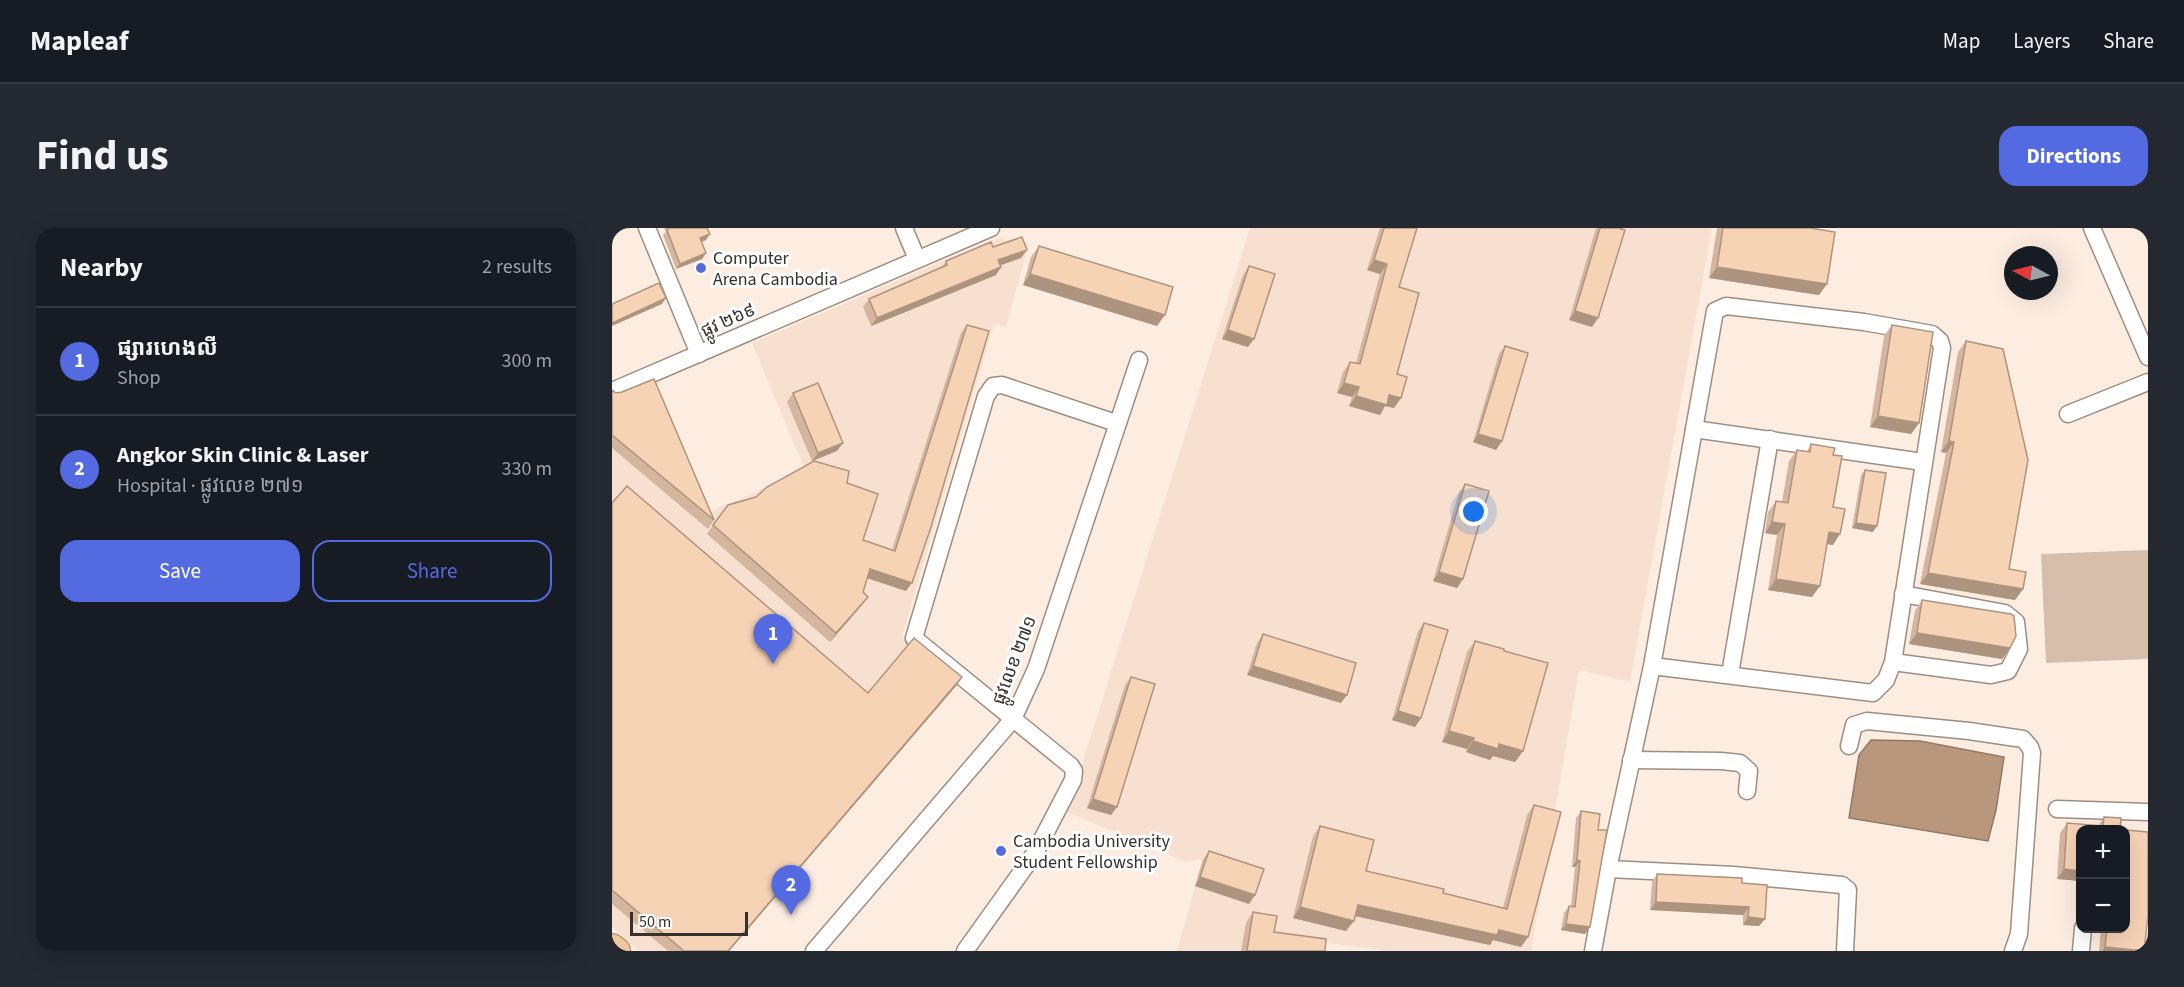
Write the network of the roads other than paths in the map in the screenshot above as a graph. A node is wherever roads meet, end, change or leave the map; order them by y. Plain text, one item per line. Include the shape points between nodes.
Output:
1 (646, 228) edge
2 (903, 228) edge
3 (991, 228) edge
4 (2092, 228) edge
5 (917, 259) junction
6 (699, 354) junction
7 (2148, 357) edge
8 (1138, 360) dead end
9 (2148, 382) edge
10 (612, 391) edge
11 (2068, 414) dead end
12 (1116, 423) junction
13 (1694, 429) junction
14 (1770, 440) junction
15 (1923, 462) junction
16 (1903, 594) junction
17 (1893, 662) junction
18 (1652, 666) junction
19 (1730, 674) junction
20 (1013, 719) junction
21 (1849, 746) dead end
22 (1631, 760) junction
23 (1747, 791) dead end
24 (2057, 809) dead end
25 (2148, 812) edge
26 (1608, 869) junction
27 (2083, 933) edge
28 (612, 947) edge
29 (617, 951) edge
30 (814, 951) edge
31 (965, 951) edge
32 (1593, 951) edge
33 (1845, 951) edge
34 (2013, 951) edge
35 (2081, 951) edge

1 - 6 street
2 - 5 street
3 - 5 street, ផ្លូវ ២៦៩
4 - 7 street
5 - 6 street, ផ្លូវ ២៦៩
6 - 10 street, ផ្លូវ ២៦៩
8 - 12 street, ផ្លូវលេខ ២៧១
9 - 11 street
12 - 20 street, ផ្លូវលេខ ២៧១ via 1036,669
12 - 20 street via 1002,385 993,386 986,396 914,638
13 - 14 street
13 - 15 street via 1715,311 1726,306 1864,322 1932,334 1940,341
13 - 18 street
14 - 15 street
14 - 19 street
15 - 16 street
16 - 17 street
16 - 17 street via 2005,613 2016,622 2019,649 2008,670 1991,675
17 - 19 street via 1886,680 1873,693
18 - 19 street
18 - 22 street
20 - 30 street, ផ្លូវលេខ ២៧១
20 - 31 street via 1071,766 1073,780 1035,853
21 - 34 street via 1854,725 1867,721 1969,731 2027,743 2032,753 2019,934
22 - 23 street via 1740,763 1749,771
22 - 26 street
24 - 25 street
26 - 32 street
26 - 33 street via 1842,885 1848,890
27 - 35 street
28 - 29 main road

